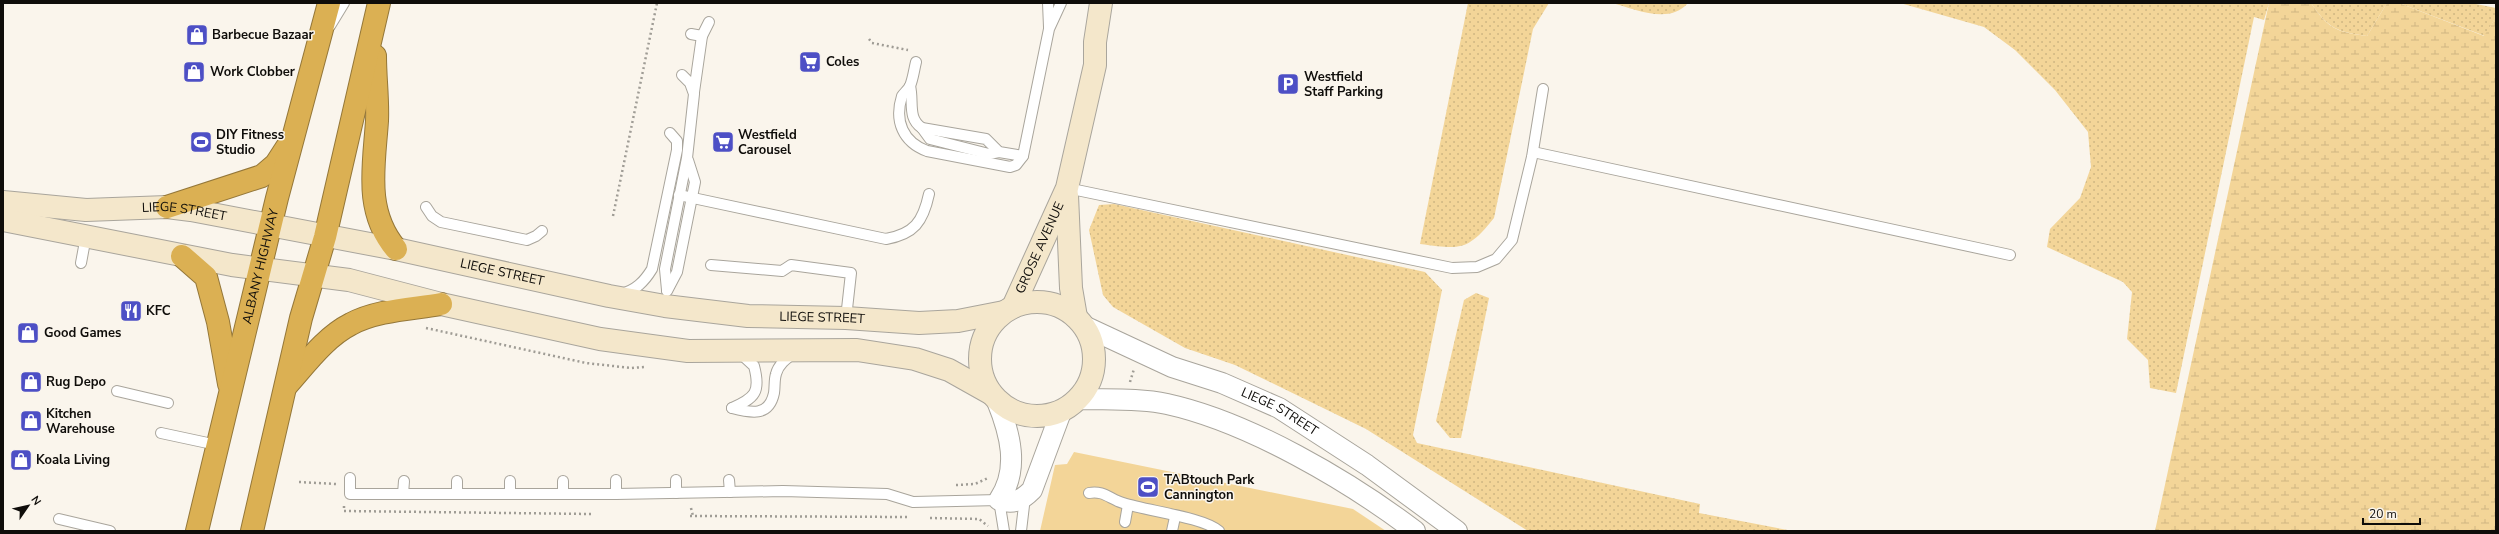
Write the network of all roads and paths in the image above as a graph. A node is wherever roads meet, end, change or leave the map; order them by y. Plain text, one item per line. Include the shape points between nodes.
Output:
1 (329, 3) edge
2 (344, 3) edge
3 (379, 3) edge
4 (657, 3) edge
5 (1048, 3) edge
6 (1061, 3) edge
7 (1116, 3) edge
8 (1096, 9) edge
9 (708, 22) dead end
10 (374, 27) junction
11 (1049, 29) junction
12 (691, 34) dead end
13 (702, 36) junction
14 (869, 39) dead end
15 (319, 40) junction
16 (912, 51) dead end
17 (916, 62) dead end
18 (1095, 65) junction
19 (682, 76) dead end
20 (910, 86) junction
21 (1543, 89) dead end
22 (694, 94) junction
23 (670, 133) dead end
24 (292, 140) junction
25 (1533, 152) junction
26 (1023, 156) junction
27 (687, 158) junction
28 (1067, 188) junction
29 (929, 194) dead end
30 (680, 195) junction
31 (691, 198) junction
32 (3, 202) edge
33 (167, 207) junction
34 (426, 207) dead end
35 (613, 216) dead end
36 (3, 220) edge
37 (270, 226) junction
38 (542, 231) dead end
39 (86, 236) junction
40 (325, 237) junction
41 (396, 249) junction
42 (2010, 255) dead end
43 (182, 256) junction
44 (81, 263) dead end
45 (711, 265) dead end
46 (260, 269) junction
47 (314, 275) junction
48 (609, 296) junction
49 (666, 298) junction
50 (441, 304) junction
51 (1008, 310) junction
52 (846, 318) junction
53 (1080, 322) junction
54 (421, 327) dead end
55 (797, 350) junction
56 (735, 351) junction
57 (1135, 365) dead end
58 (647, 367) dead end
59 (1129, 385) dead end
60 (285, 387) junction
61 (231, 389) junction
62 (117, 391) dead end
63 (994, 397) junction
64 (1079, 399) junction
65 (168, 404) dead end
66 (1061, 412) junction
67 (161, 433) dead end
68 (217, 445) junction
69 (990, 472) dead end
70 (616, 480) dead end
71 (676, 480) dead end
72 (729, 480) dead end
73 (783, 480) dead end
74 (346, 481) joint
75 (404, 481) dead end
76 (457, 481) dead end
77 (510, 481) dead end
78 (563, 481) dead end
79 (299, 482) dead end
80 (950, 485) dead end
81 (783, 491) junction
82 (457, 492) junction
83 (730, 492) junction
84 (510, 493) junction
85 (563, 493) junction
86 (676, 493) junction
87 (1089, 493) dead end
88 (403, 494) junction
89 (616, 494) junction
90 (1025, 497) junction
91 (999, 500) junction
92 (1128, 505) junction
93 (344, 511) dead end
94 (590, 514) dead end
95 (690, 516) dead end
96 (913, 517) dead end
97 (1175, 517) junction
98 (927, 518) dead end
99 (59, 520) dead end
100 (1125, 522) dead end
101 (988, 526) dead end
102 (110, 531) edge
103 (197, 531) edge
104 (252, 531) edge
105 (1004, 531) edge
106 (1021, 531) edge
107 (1172, 531) edge
108 (1219, 531) edge
109 (1415, 531) edge
110 (1456, 531) edge

1 - 15 highway, ALBANY HIGHWAY
2 - 15 lane
3 - 10 highway
4 - 35 path
5 - 11 lane
6 - 11 lane
7 - 18 street, GROSE AVENUE via 1107,45
8 - 18 street, GROSE AVENUE
9 - 13 lane
10 - 40 highway
10 - 41 highway via 377,119 373,182 376,212 384,234
11 - 26 lane
12 - 13 lane
13 - 22 lane
14 - 16 path via 872,43
15 - 24 highway, ALBANY HIGHWAY
17 - 20 lane
18 - 28 street, GROSE AVENUE
19 - 22 lane via 690,83
20 - 26 lane via 913,99 912,116 916,124 922,128 986,139 999,152
20 - 26 lane via 903,96 899,121 906,139 915,147 927,152 1010,167 1016,165
21 - 25 lane
22 - 27 lane
23 - 48 lane via 677,141 677,150 652,270 644,282 629,292
24 - 33 highway via 276,164 262,176
24 - 37 highway, ALBANY HIGHWAY
25 - 28 lane via 1512,240 1496,259 1477,267 1445,266
25 - 42 lane
27 - 30 lane
27 - 31 lane via 694,182
28 - 51 street, GROSE AVENUE
28 - 53 street, GROSE AVENUE via 1071,288
29 - 31 lane via 925,214 916,225 903,236 886,239
30 - 31 lane
30 - 49 lane via 665,269
31 - 49 lane via 677,272
32 - 33 street, LIEGE STREET via 86,210
33 - 37 street, LIEGE STREET
34 - 38 lane via 432,216 441,222 527,240
36 - 39 street
37 - 40 street, LIEGE STREET
37 - 46 highway, ALBANY HIGHWAY
39 - 43 street
39 - 44 lane
40 - 41 street, LIEGE STREET
40 - 47 highway
41 - 48 street, LIEGE STREET
43 - 46 street
43 - 61 highway via 206,277
45 - 52 lane via 782,271 791,265 851,273
46 - 47 street
46 - 61 highway, ALBANY HIGHWAY
47 - 50 street via 349,280
47 - 60 highway
48 - 49 street, LIEGE STREET
49 - 52 street, LIEGE STREET via 748,316
50 - 56 street via 600,339 688,351
50 - 60 highway via 371,316 350,324 324,345
51 - 52 street, LIEGE STREET via 958,321 919,323
51 - 53 street via 1035,302 1046,302 1060,306
51 - 63 street via 988,328 980,349 981,372
53 - 64 street via 1093,347 1095,358 1091,380
53 - 110 street, LIEGE STREET via 1172,367 1222,383 1278,408 1367,464
54 - 58 path via 586,363 631,368
55 - 56 street
55 - 56 lane via 780,365 771,404 761,412 753,413 732,408 752,399 756,391 754,366
55 - 63 street via 857,350 915,359 949,370
57 - 59 path
60 - 104 highway
61 - 68 highway, ALBANY HIGHWAY
62 - 65 lane
63 - 66 street via 1017,413 1028,416 1050,416
63 - 91 street via 1006,424 1012,466 1010,480
64 - 66 street
64 - 109 street via 1125,399 1167,404 1224,422 1283,449 1345,483
66 - 90 street via 1034,486
67 - 68 lane
68 - 103 highway, ALBANY HIGHWAY
69 - 80 path via 988,478 975,484
70 - 89 lane
71 - 86 lane
72 - 83 lane
73 - 81 lane
74 - 79 path
74 - 88 lane via 350,494
75 - 88 lane
76 - 82 lane
77 - 84 lane
78 - 85 lane
81 - 83 lane
81 - 91 lane via 887,494 913,502
82 - 84 lane
82 - 88 lane
83 - 86 lane
84 - 85 lane
85 - 89 lane
86 - 89 lane
87 - 92 lane via 1098,491
90 - 91 street via 1010,503
90 - 106 lane
91 - 105 lane
92 - 97 lane
92 - 100 lane
93 - 94 path
95 - 96 path
97 - 107 lane
97 - 108 lane via 1210,524
98 - 101 path via 979,519
99 - 102 lane

